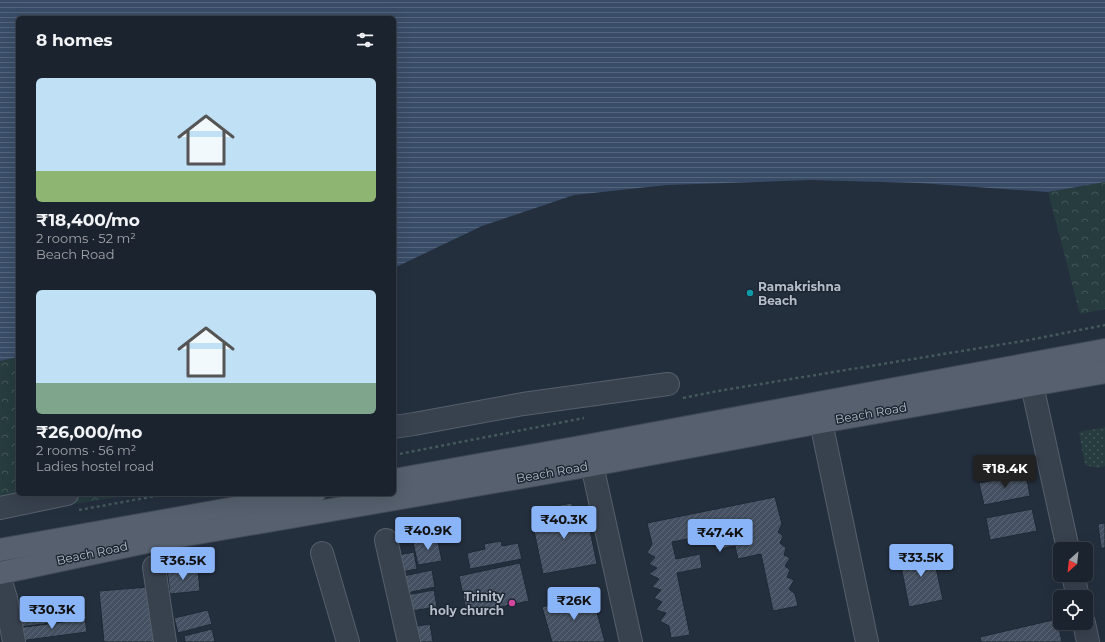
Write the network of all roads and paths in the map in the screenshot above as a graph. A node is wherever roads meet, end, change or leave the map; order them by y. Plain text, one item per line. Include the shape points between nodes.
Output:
1 (1105, 325) edge
2 (1105, 350) edge
3 (1026, 363) junction
4 (1105, 372) edge
5 (1032, 385) junction
6 (674, 391) joint
7 (587, 417) dead end
8 (821, 422) junction
9 (396, 427) edge
10 (396, 455) edge
11 (592, 465) junction
12 (396, 480) edge
13 (145, 496) edge
14 (303, 496) edge
15 (70, 503) edge
16 (0, 508) edge
17 (386, 540) dead end
18 (1066, 542) edge
19 (0, 550) edge
20 (322, 553) dead end
21 (154, 567) dead end
22 (0, 573) edge
23 (0, 579) edge
24 (1085, 630) edge
25 (14, 642) edge
26 (165, 642) edge
27 (348, 642) edge
28 (409, 642) edge
29 (631, 642) edge
30 (867, 642) edge
31 (1088, 642) edge

1 - 6 path via 1029,340 718,391
2 - 3 main road, Beach Road
3 - 5 street
3 - 12 main road, Beach Road
4 - 5 main road, Beach Road
5 - 8 main road, Beach Road
5 - 18 street
6 - 9 street via 523,404
7 - 10 path
8 - 11 main road, Beach Road
8 - 30 street
11 - 22 main road, Beach Road via 150,540
11 - 29 street
13 - 15 path
14 - 19 main road, Beach Road
15 - 16 street
17 - 28 street
20 - 27 street
21 - 26 street
23 - 25 street
24 - 31 street

